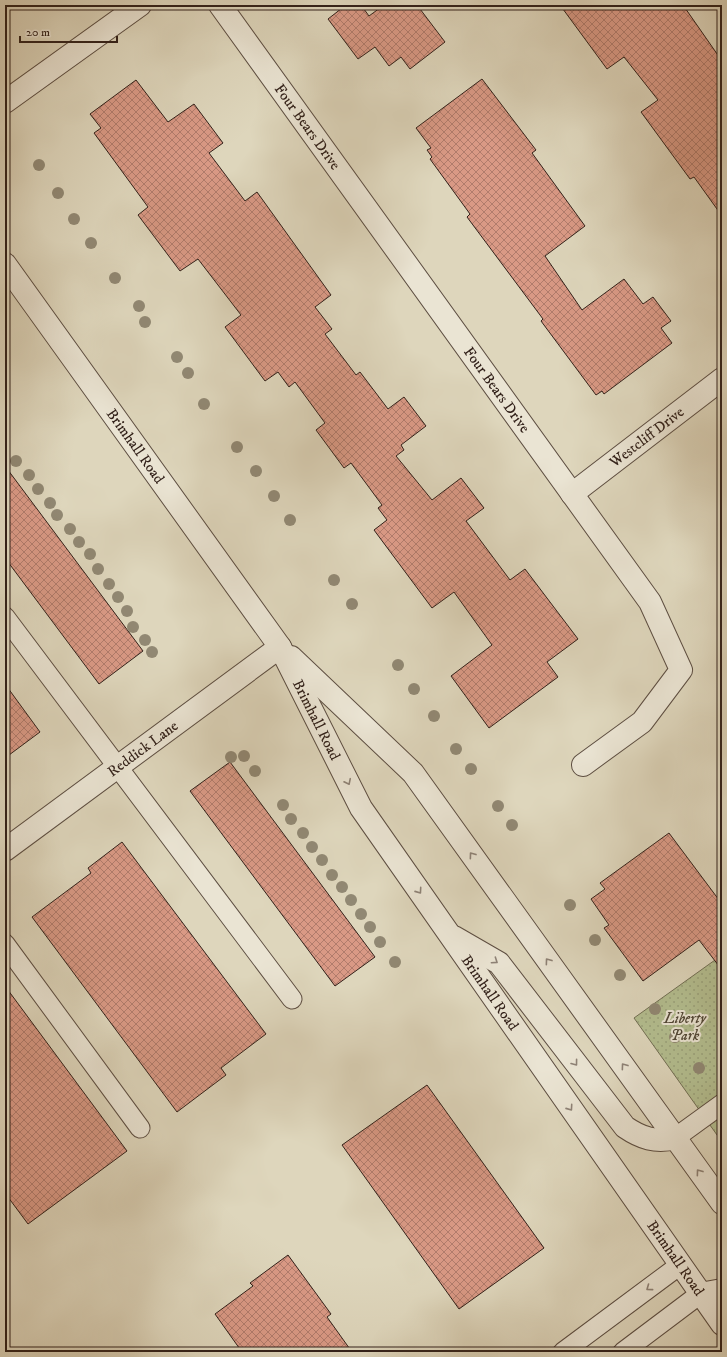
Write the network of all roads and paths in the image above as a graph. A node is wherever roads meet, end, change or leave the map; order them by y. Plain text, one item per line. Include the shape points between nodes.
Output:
1 (140, 5) edge
2 (220, 5) edge
3 (5, 102) edge
4 (5, 264) edge
5 (722, 379) edge
6 (572, 494) junction
7 (5, 618) edge
8 (280, 647) junction
9 (583, 765) dead end
10 (119, 766) junction
11 (5, 850) edge
12 (449, 934) junction
13 (5, 944) edge
14 (292, 999) dead end
15 (722, 1104) edge
16 (140, 1128) dead end
17 (676, 1138) junction
18 (722, 1204) edge
19 (680, 1265) junction
20 (722, 1290) edge
21 (700, 1294) junction
22 (722, 1324) edge
23 (563, 1352) edge
24 (623, 1352) edge

1 - 3 street
2 - 6 street, Four Bears Drive
4 - 8 street, Brimhall Road
5 - 6 street, Westcliff Drive
6 - 9 street, Four Bears Drive via 650,602 681,670 642,722
7 - 10 lane
8 - 10 street, Reddick Lane
8 -> 12 street, Brimhall Road via 361,808
17 -> 8 street, Brimhall Road via 413,773
10 - 11 street, Reddick Lane
10 - 14 lane
12 -> 17 street via 499,963 625,1127 639,1136 655,1140
12 -> 19 street, Brimhall Road
13 - 16 lane
15 - 17 lane
18 -> 17 street, Brimhall Road
19 - 21 street, Brimhall Road
19 -> 23 lane
20 - 21 street
21 - 22 street, Brimhall Road
21 - 24 lane

